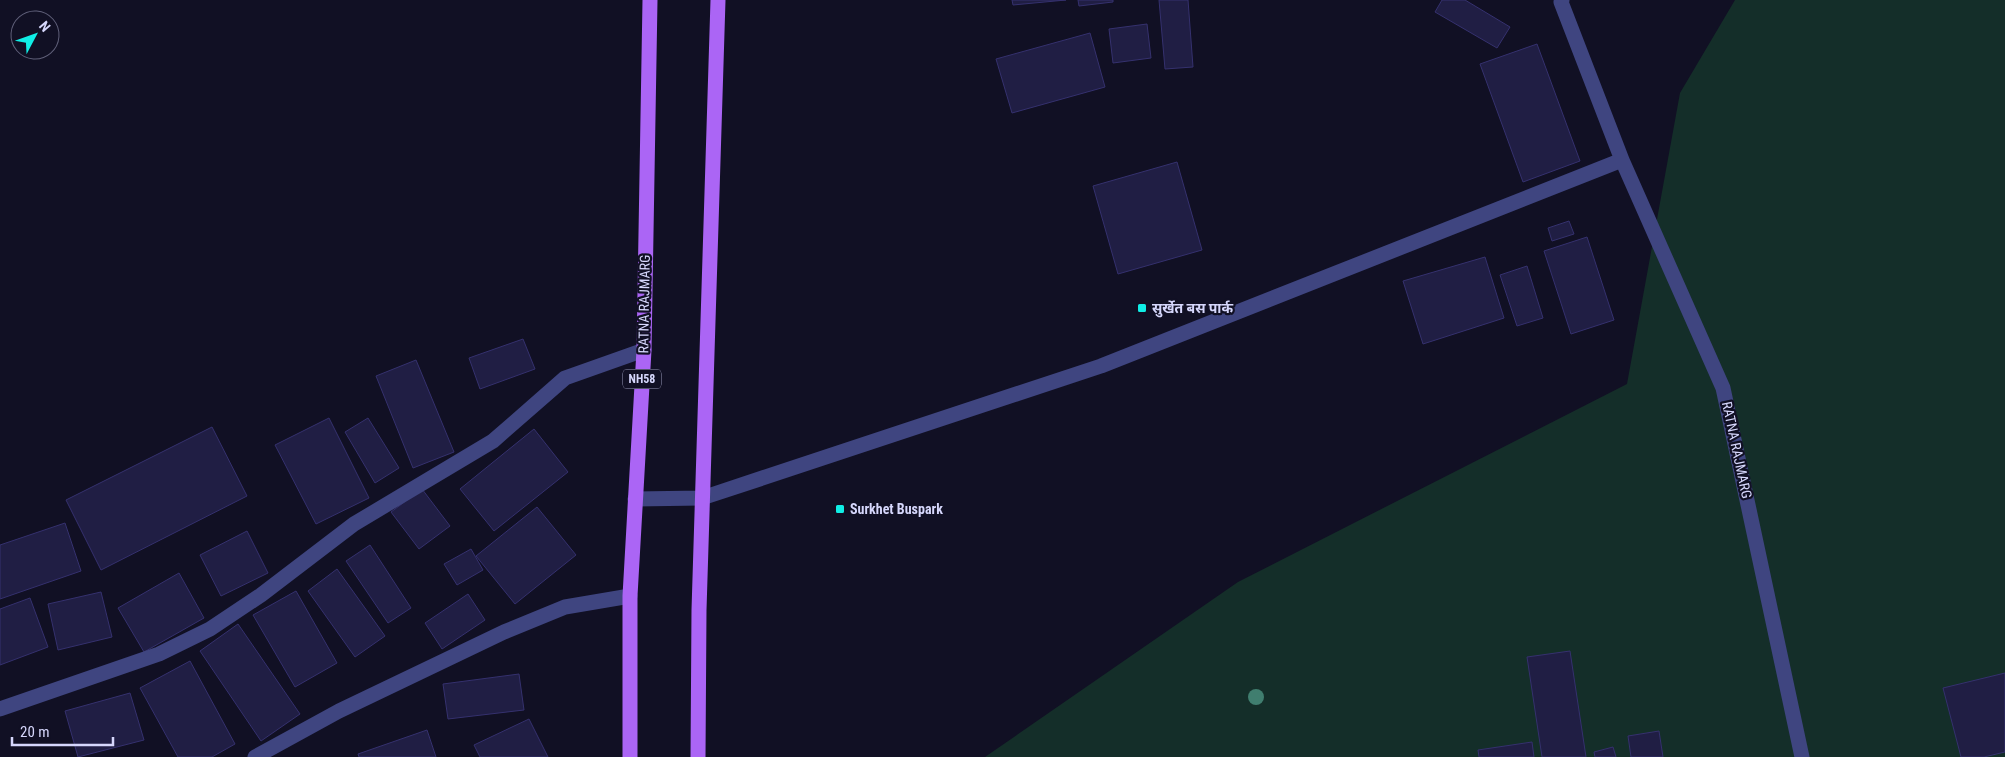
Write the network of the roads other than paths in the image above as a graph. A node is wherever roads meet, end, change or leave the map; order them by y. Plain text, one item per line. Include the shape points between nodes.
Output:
1 (650, 0) edge
2 (718, 0) edge
3 (1562, 0) edge
4 (1622, 160) junction
5 (644, 350) junction
6 (702, 498) junction
7 (635, 499) junction
8 (630, 596) junction
9 (0, 709) edge
10 (255, 757) edge
11 (630, 757) edge
12 (698, 757) edge
13 (1802, 757) edge

1 - 5 main road, RATNA RAJMARG / NH58
2 - 6 main road
3 - 4 street, RATNA RAJMARG
4 - 6 street via 1101,366
4 - 13 street, RATNA RAJMARG via 1723,388
5 - 7 main road, RATNA RAJMARG / NH58
5 - 9 street via 565,378 493,441 354,524 261,595 210,629 159,654
6 - 7 street
6 - 12 main road
7 - 8 main road, RATNA RAJMARG / NH58
8 - 10 street via 565,607 504,632 339,711
8 - 11 main road, RATNA RAJMARG / NH58

